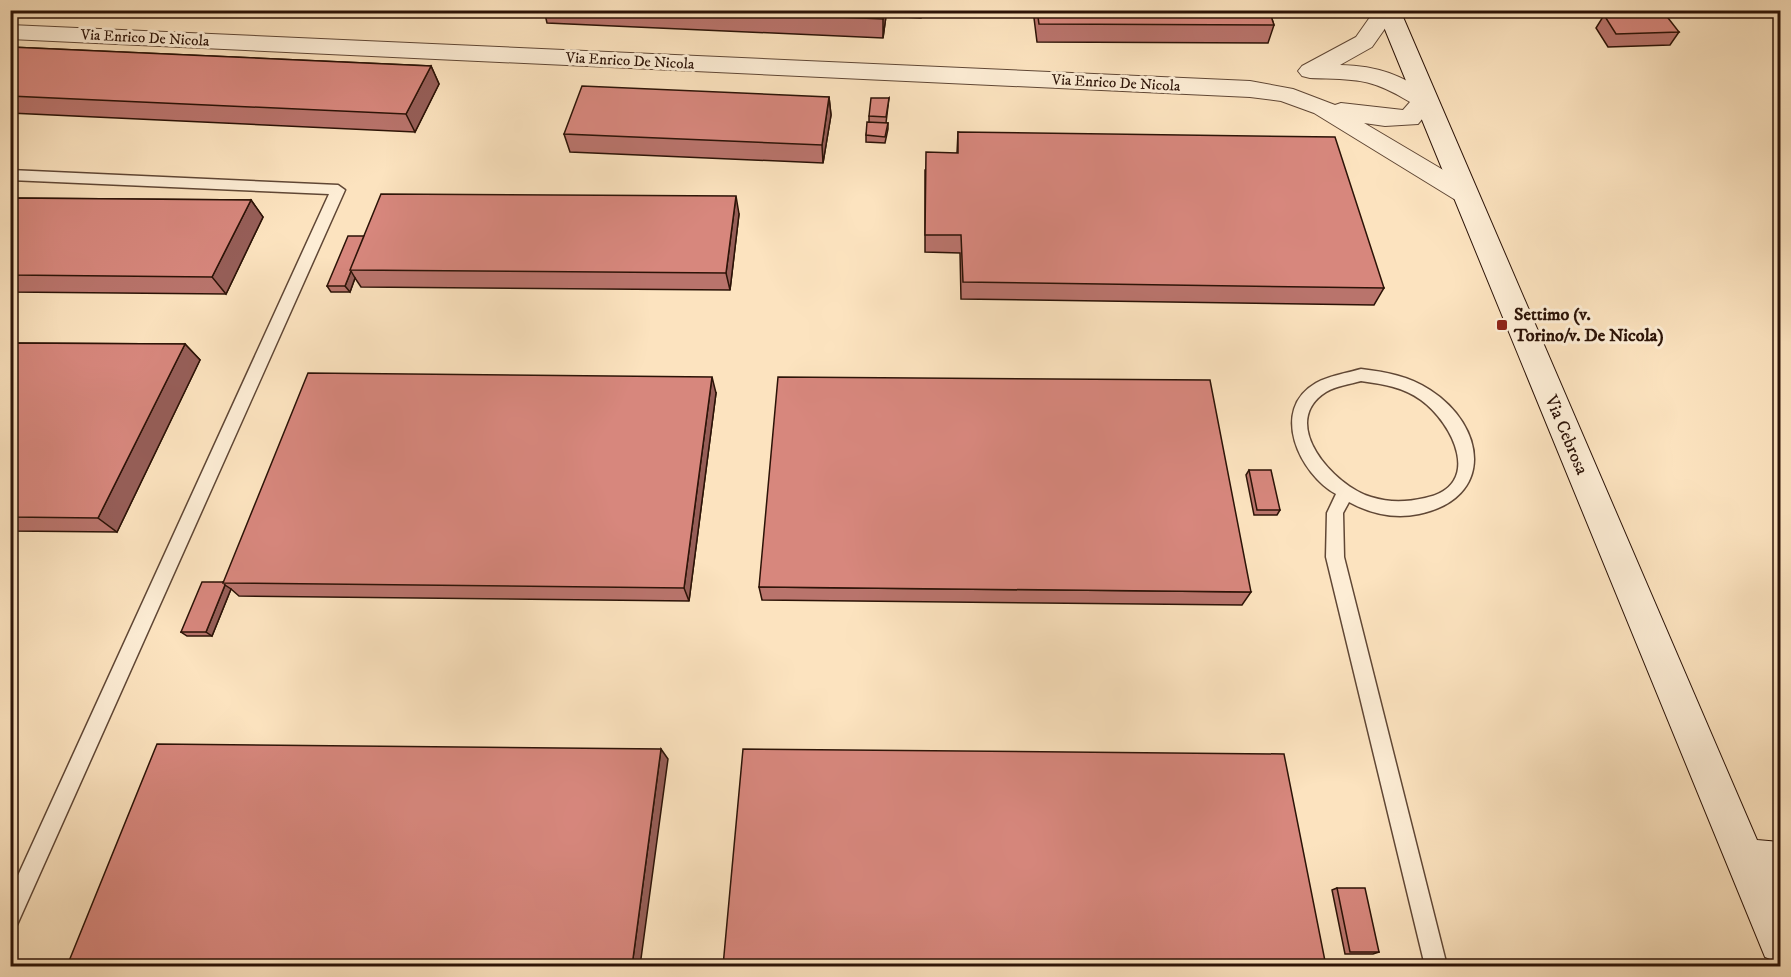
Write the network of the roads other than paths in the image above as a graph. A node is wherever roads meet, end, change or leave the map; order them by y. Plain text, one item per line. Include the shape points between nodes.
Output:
1 (1387, 10) edge
2 (10, 32) edge
3 (1310, 71) junction
4 (1250, 89) junction
5 (1425, 101) junction
6 (1322, 108) junction
7 (10, 175) edge
8 (1463, 193) junction
9 (1345, 493) junction
10 (1763, 860) edge
11 (10, 918) edge
12 (1780, 942) edge
13 (1436, 966) edge

1 - 3 street, Via Enrico De Nicola via 1364,42
1 - 5 main road, Via Cebrosa
2 - 4 street, Via Enrico De Nicola
3 - 4 street, Via Enrico De Nicola
3 - 5 street, Via Enrico De Nicola via 1368,73 1391,80
4 - 6 street, Via Enrico De Nicola via 1285,94
5 - 6 street, Via Enrico De Nicola via 1409,118
5 - 8 main road, Via Cebrosa
6 - 8 street, Via Enrico De Nicola
7 - 11 lane via 338,190
8 - 10 main road, Via Cebrosa
9 - 9 lane via 1372,505 1400,510 1427,507 1448,497 1462,481 1468,461 1464,439 1452,418 1434,400 1411,386 1386,377 1361,375 1320,386 1306,400 1299,417 1299,437 1308,458 1323,477
9 - 13 lane via 1335,513 1335,557
10 - 12 main road, Via Cebrosa

